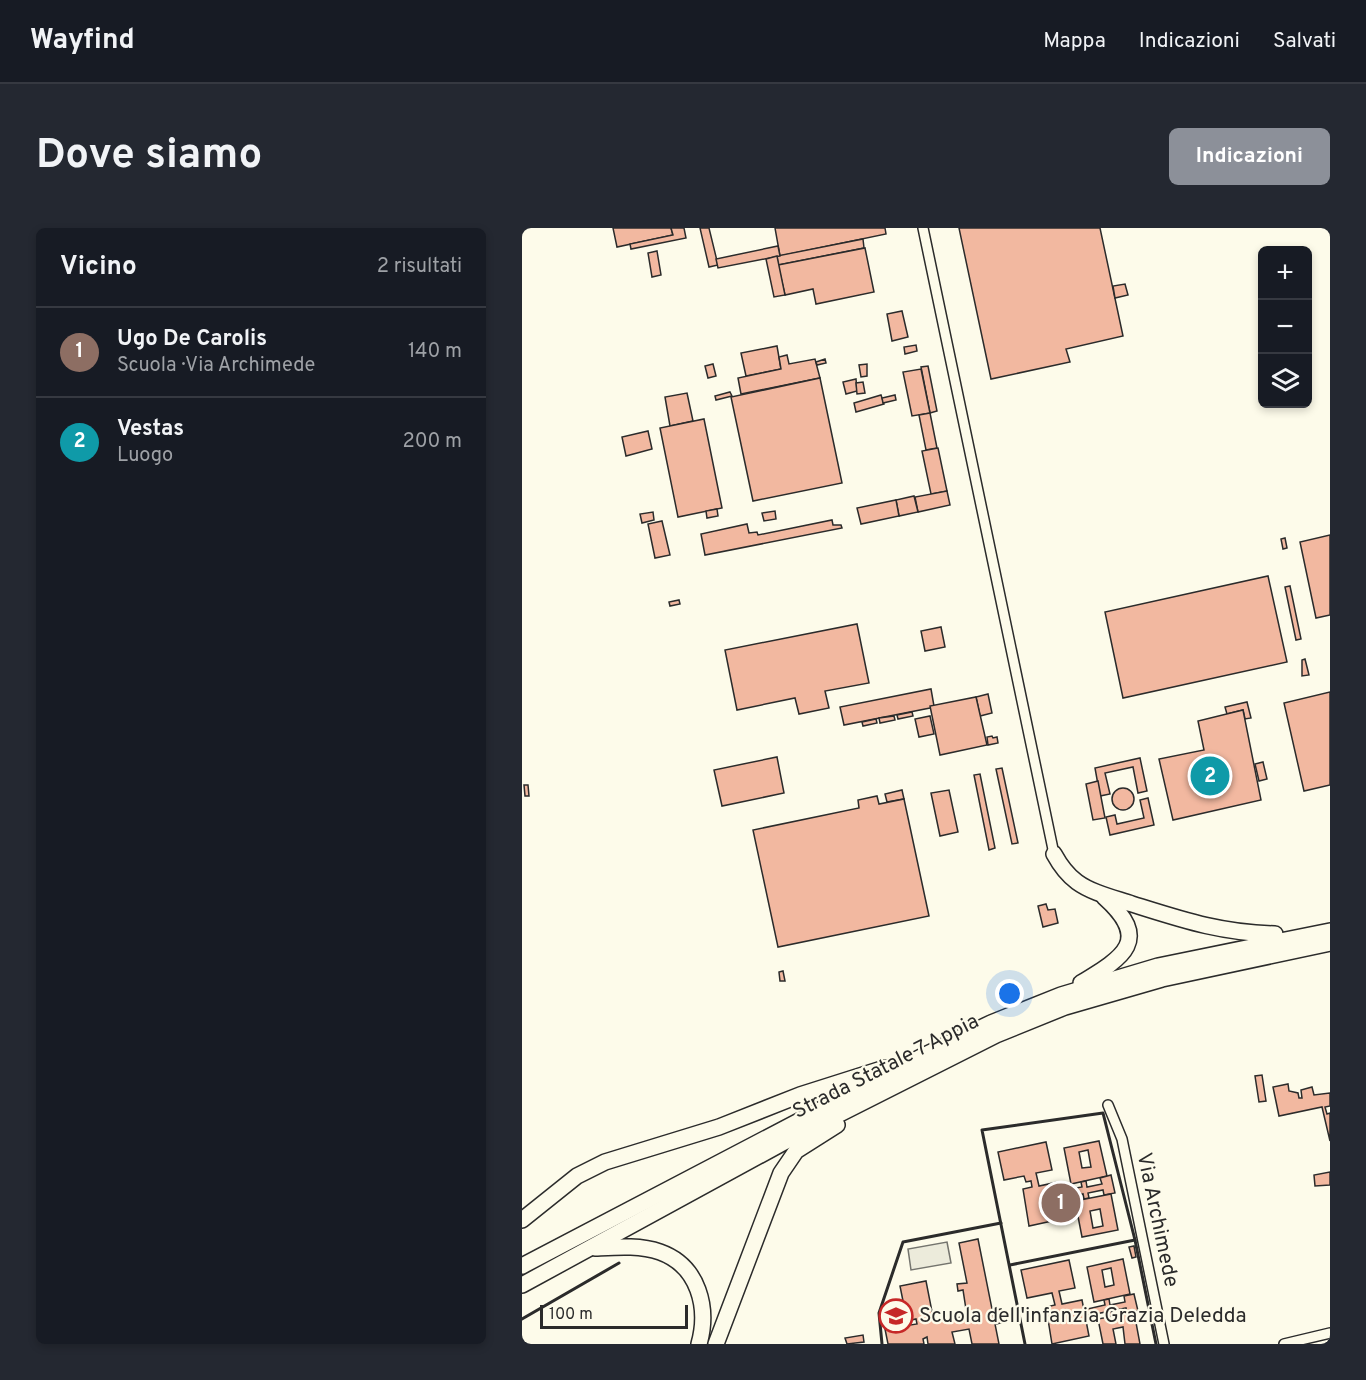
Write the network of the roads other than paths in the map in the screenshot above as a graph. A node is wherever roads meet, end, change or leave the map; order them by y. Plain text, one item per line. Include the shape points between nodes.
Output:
1 (923, 228) edge
2 (1054, 854) joint
3 (1099, 893) junction
4 (1330, 931) edge
5 (1299, 935) junction
6 (1330, 944) edge
7 (1061, 995) junction
8 (925, 1055) junction
9 (905, 1080) junction
10 (1108, 1105) dead end
11 (522, 1220) edge
12 (592, 1248) junction
13 (522, 1266) edge
14 (522, 1285) edge
15 (1330, 1333) edge
16 (699, 1344) edge
17 (716, 1344) edge
18 (1164, 1344) edge
19 (1284, 1344) edge

1 - 2 street
2 - 3 highway via 1064,871
3 - 5 highway via 1209,928
3 - 7 highway via 1123,915 1130,932 1127,949 1114,963
4 - 5 highway, Strada Statale 7 Appia
5 - 7 highway, Strada Statale 7 Appia via 1158,966
6 - 9 highway, Strada Statale 7 Appia via 1162,979 1065,1007 996,1035
7 - 8 highway, Strada Statale 7 Appia
8 - 11 highway via 605,1162 577,1176
8 - 13 highway, Strada Statale 7 Appia
9 - 12 highway, Strada Statale 7 Appia
9 - 17 highway via 796,1151 781,1173
10 - 18 street, Via Archimede via 1122,1139
12 - 14 highway, Strada Statale 7 Appia
12 - 16 highway via 660,1252 681,1264 701,1295 704,1314
15 - 19 street

